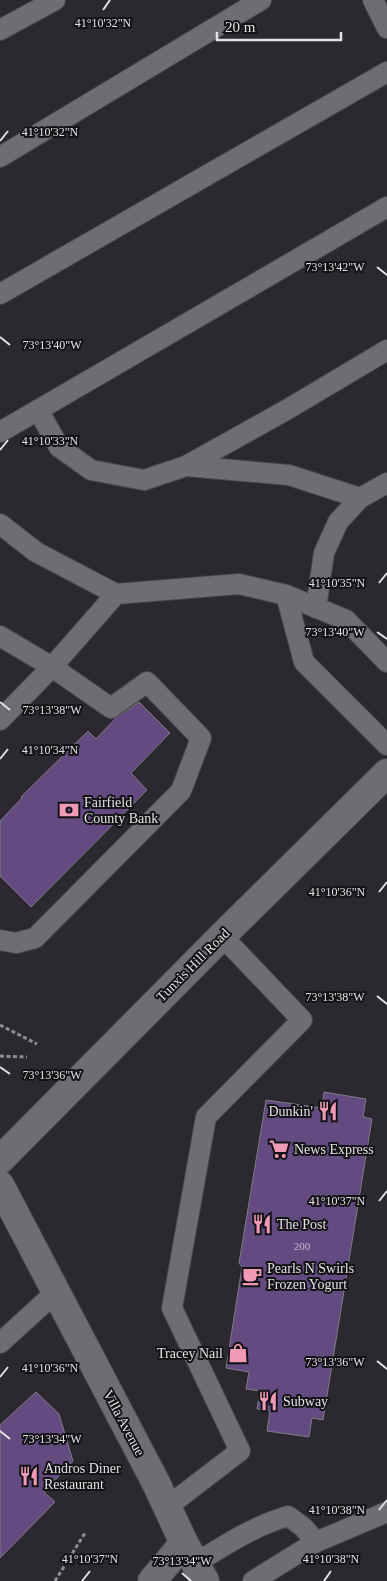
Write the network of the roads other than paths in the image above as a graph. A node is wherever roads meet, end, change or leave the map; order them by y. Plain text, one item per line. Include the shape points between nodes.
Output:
1 (55, 0) edge
2 (261, 0) edge
3 (373, 0) edge
4 (387, 28) edge
5 (0, 30) edge
6 (387, 72) edge
7 (0, 156) edge
8 (387, 207) edge
9 (0, 294) edge
10 (387, 350) edge
11 (38, 410) junction
12 (0, 432) edge
13 (186, 466) junction
14 (387, 483) edge
15 (360, 498) junction
16 (0, 524) edge
17 (116, 594) junction
18 (286, 595) junction
19 (316, 608) junction
20 (0, 636) edge
21 (387, 662) edge
22 (52, 667) junction
23 (0, 720) edge
24 (387, 745) edge
25 (387, 772) edge
26 (222, 936) junction
27 (0, 940) edge
28 (0, 1160) edge
29 (0, 1185) edge
30 (56, 1292) junction
31 (0, 1343) edge
32 (167, 1507) junction
33 (387, 1512) edge
34 (316, 1542) junction
35 (195, 1562) edge
36 (152, 1581) edge
37 (253, 1581) edge

1 - 5 lane
2 - 7 lane
3 - 4 lane
6 - 9 lane
8 - 11 lane
10 - 13 lane
11 - 12 lane
11 - 13 lane via 59,447 91,470 144,480
13 - 15 lane via 289,475
14 - 15 lane
15 - 19 lane via 338,522 324,552
16 - 17 lane via 36,552
17 - 18 lane via 239,584
17 - 22 lane
18 - 19 lane
18 - 24 lane via 304,662
19 - 21 lane via 346,620
20 - 22 lane
22 - 23 lane
22 - 27 lane via 111,708 147,682 201,738 181,791 42,931 35,938 16,943
25 - 26 main road, Tunxis Hill Road
26 - 28 main road, Tunxis Hill Road
26 - 32 lane via 302,1020 206,1118 172,1308 240,1451
29 - 30 main road, Villa Avenue
30 - 31 lane
30 - 32 main road, Villa Avenue
32 - 35 main road, Villa Avenue
33 - 34 lane
34 - 35 lane via 304,1527 288,1516 232,1540
34 - 37 lane
35 - 36 main road

